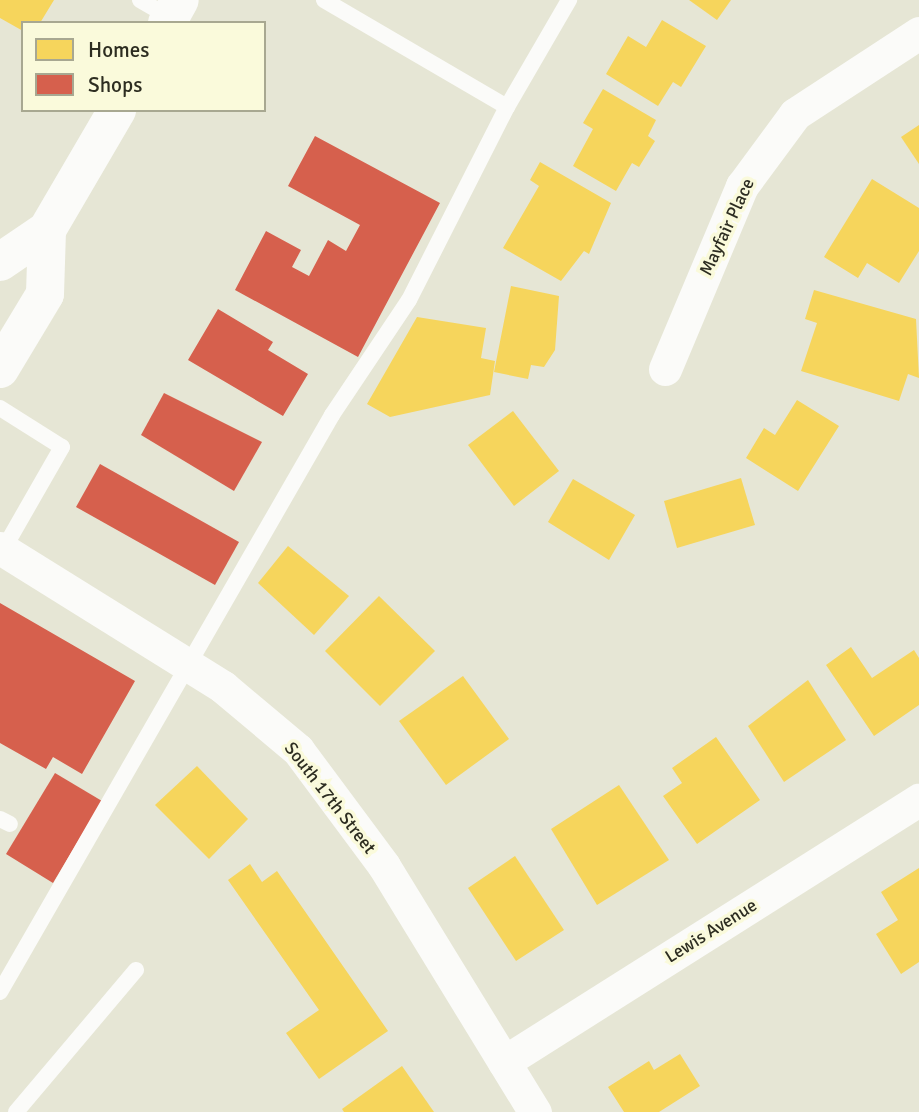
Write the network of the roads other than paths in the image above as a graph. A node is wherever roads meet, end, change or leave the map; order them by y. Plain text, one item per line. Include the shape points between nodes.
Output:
1 (324, 0) edge
2 (564, 2) edge
3 (919, 33) edge
4 (507, 107) junction
5 (116, 112) edge
6 (47, 230) junction
7 (0, 262) edge
8 (0, 369) edge
9 (666, 369) dead end
10 (0, 408) edge
11 (2, 549) edge
12 (190, 665) junction
13 (919, 800) edge
14 (136, 970) dead end
15 (0, 992) edge
16 (504, 1062) junction
17 (16, 1112) edge
18 (535, 1112) edge

1 - 4 lane
2 - 4 lane
3 - 9 street, Mayfair Place via 794,114 741,186
4 - 12 lane via 409,300 332,415
5 - 6 main road
6 - 7 main road
6 - 8 main road via 45,293
10 - 11 lane via 62,447
11 - 12 street, South 17th Street
12 - 15 lane
12 - 16 street, South 17th Street via 298,750 384,866
13 - 16 street, Lewis Avenue
14 - 17 lane
16 - 18 street, South 17th Street

